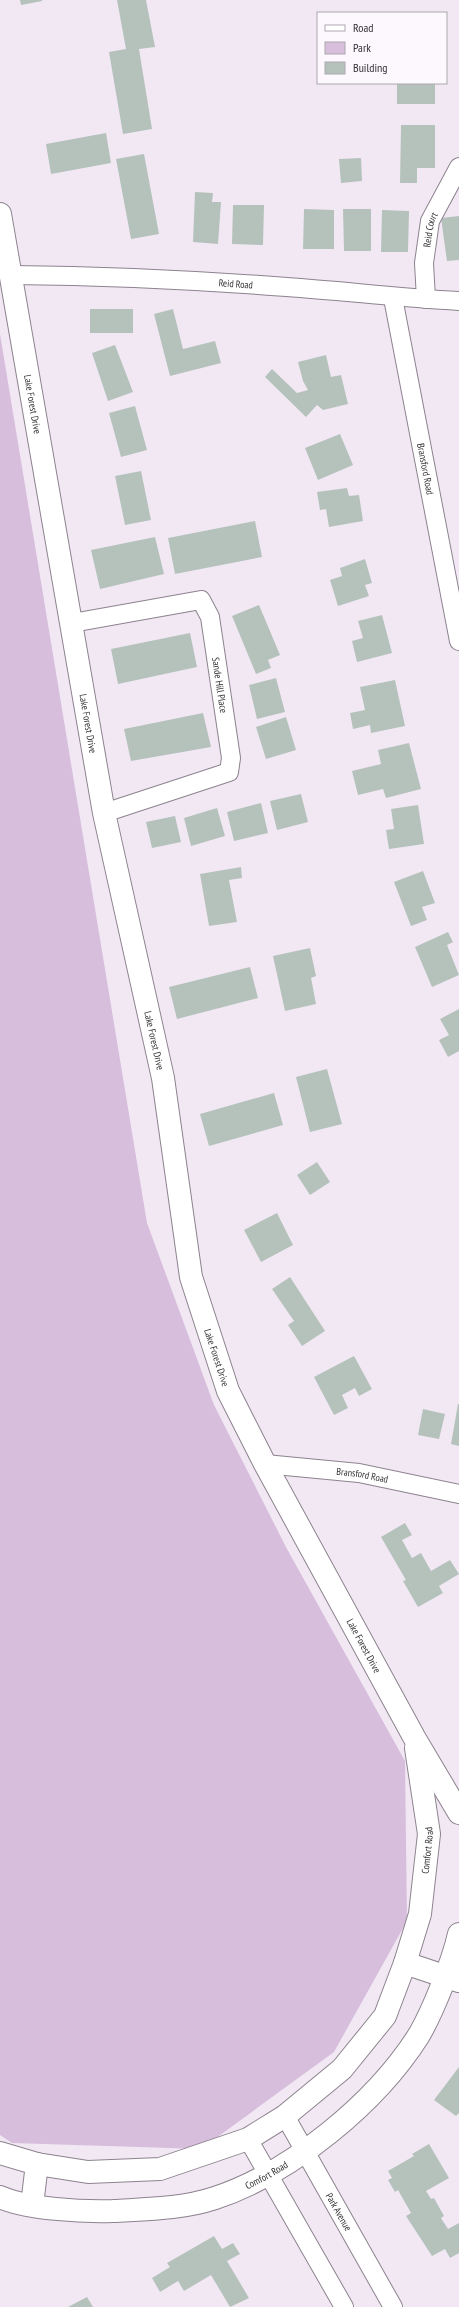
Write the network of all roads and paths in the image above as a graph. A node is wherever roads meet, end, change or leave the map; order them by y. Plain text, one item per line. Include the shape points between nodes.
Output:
1 (459, 167) edge
2 (0, 214) edge
3 (12, 275) junction
4 (393, 298) junction
5 (426, 300) junction
6 (459, 301) edge
7 (72, 623) junction
8 (459, 641) edge
9 (104, 813) junction
10 (265, 1464) junction
11 (459, 1494) edge
12 (414, 1737) junction
13 (459, 1813) edge
14 (459, 1934) edge
15 (405, 1963) junction
16 (452, 1978) edge
17 (284, 2116) junction
18 (248, 2139) junction
19 (305, 2152) junction
20 (0, 2153) edge
21 (37, 2164) junction
22 (269, 2174) junction
23 (1, 2198) edge
24 (32, 2205) junction
25 (344, 2307) edge
26 (393, 2307) edge

1 - 5 street, Reid Court via 430,221 424,263
2 - 3 street, Lake Forest Drive
3 - 4 street, Reid Road via 90,276 280,287
3 - 7 street, Lake Forest Drive
4 - 5 street, Reid Road
4 - 8 street, Bransford Road
5 - 6 street, Reid Road
7 - 9 street, Lake Forest Drive
7 - 9 street, Sande Hill Place via 201,600 210,616 231,758 229,772
9 - 10 street, Lake Forest Drive via 163,1078 191,1277 228,1391
10 - 11 street, Bransford Road via 359,1473
10 - 12 street, Lake Forest Drive
12 - 13 street, Lake Forest Drive
12 - 15 street, Comfort Road via 429,1834 420,1914
14 - 16 street, Comfort Road
15 - 16 street
15 - 17 street, Comfort Road via 385,2016 342,2069
16 - 19 street, Comfort Road via 420,2034 400,2062 360,2106
17 - 18 street, Comfort Road
17 - 19 street, Park Avenue
18 - 21 street, Comfort Road via 160,2169 88,2172
18 - 22 street
19 - 22 street, Comfort Road
19 - 26 street, Park Avenue
20 - 21 street, Comfort Road
21 - 24 street
22 - 24 street, Comfort Road via 215,2198 165,2209 92,2212
22 - 25 street
23 - 24 street, Comfort Road

